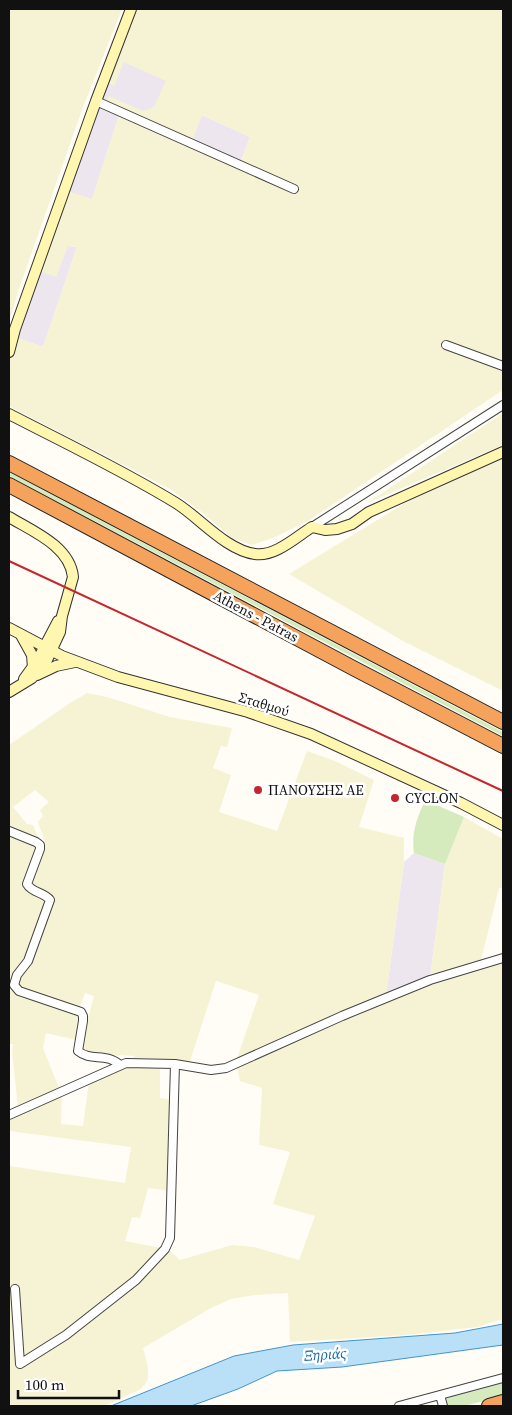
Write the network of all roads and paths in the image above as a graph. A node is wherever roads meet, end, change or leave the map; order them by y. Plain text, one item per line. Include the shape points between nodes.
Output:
1 (132, 9) edge
2 (96, 102) junction
3 (294, 189) dead end
4 (446, 345) dead end
5 (9, 352) edge
6 (503, 366) edge
7 (503, 405) edge
8 (9, 414) edge
9 (503, 452) edge
10 (9, 463) edge
11 (9, 485) edge
12 (9, 517) edge
13 (312, 527) junction
14 (62, 616) junction
15 (9, 628) edge
16 (60, 632) junction
17 (20, 634) junction
18 (48, 649) junction
19 (76, 662) junction
20 (32, 673) junction
21 (10, 691) edge
22 (503, 722) edge
23 (503, 746) edge
24 (503, 826) edge
25 (9, 832) edge
26 (503, 958) edge
27 (175, 1064) junction
28 (120, 1065) junction
29 (9, 1115) edge
30 (15, 1289) dead end
31 (503, 1378) edge
32 (440, 1395) junction
33 (503, 1402) edge
34 (400, 1406) edge
35 (443, 1406) edge
36 (489, 1406) edge

1 - 2 street
2 - 3 street
2 - 5 street
4 - 6 street
7 - 13 street
8 - 13 street via 152,489 185,509 217,535 249,553 270,553
9 - 13 street via 369,512 352,524 334,530
10 - 22 highway, Athens - Patras
11 - 23 highway, Athens - Patras
12 - 14 street via 58,548 68,559 73,577
14 - 16 street
14 - 18 street
15 - 17 street, Σταθμού
16 - 18 street
16 - 19 street via 65,650
17 - 18 street, Σταθμού
17 - 20 street via 30,649
18 - 19 street, Σταθμού
18 - 20 street via 42,668
19 - 20 street
19 - 24 street, Σταθμού via 140,684 248,712 298,729 454,800
20 - 21 street
25 - 28 street via 40,845 27,884 50,900 28,961 14,985 19,991 81,1012 83,1021 78,1051 84,1056 114,1059
26 - 27 street via 430,980 226,1068 210,1070
27 - 28 street
27 - 30 street via 170,1238 165,1249 141,1275 84,1322 20,1364
28 - 29 street
31 - 32 street
32 - 34 street
32 - 35 street
33 - 36 highway

